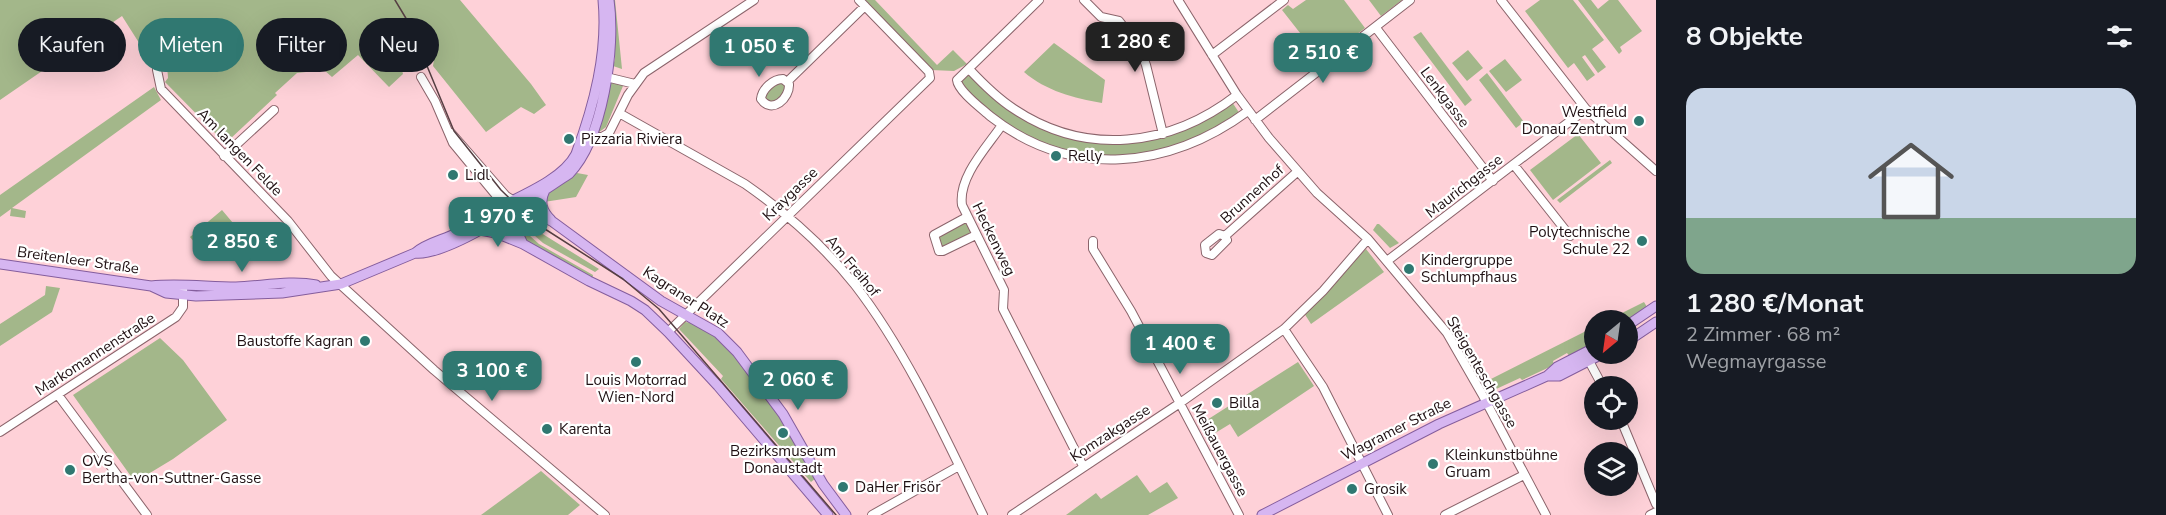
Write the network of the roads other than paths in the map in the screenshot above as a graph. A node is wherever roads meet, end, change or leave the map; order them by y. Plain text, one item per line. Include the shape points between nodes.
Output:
1 (603, 0) edge
2 (609, 0) edge
3 (754, 0) edge
4 (1039, 0) edge
5 (1084, 0) edge
6 (1178, 0) edge
7 (1284, 0) edge
8 (1410, 0) edge
9 (1501, 0) edge
10 (862, 3) edge
11 (1376, 28) junction
12 (1212, 56) junction
13 (969, 69) junction
14 (157, 72) edge
15 (604, 76) junction
16 (421, 77) dead end
17 (788, 81) dead end
18 (635, 84) junction
19 (1237, 95) junction
20 (1586, 109) junction
21 (274, 110) dead end
22 (1248, 111) junction
23 (619, 113) junction
24 (1255, 120) junction
25 (1002, 125) junction
26 (1163, 134) junction
27 (586, 136) junction
28 (224, 156) junction
29 (1514, 165) junction
30 (1656, 171) edge
31 (1297, 172) junction
32 (1493, 181) junction
33 (547, 188) junction
34 (513, 206) junction
35 (787, 216) junction
36 (967, 217) junction
37 (553, 222) junction
38 (480, 230) junction
39 (976, 235) junction
40 (1225, 236) dead end
41 (1570, 236) dead end
42 (1368, 239) junction
43 (1093, 241) dead end
44 (523, 244) junction
45 (415, 253) junction
46 (1387, 261) junction
47 (0, 264) edge
48 (341, 285) junction
49 (183, 290) junction
50 (1656, 306) edge
51 (685, 315) junction
52 (1638, 318) edge
53 (1656, 322) edge
54 (1284, 329) junction
55 (668, 332) junction
56 (1638, 334) edge
57 (1584, 353) edge
58 (1584, 364) edge
59 (1547, 376) junction
60 (58, 395) junction
61 (1486, 402) junction
62 (1180, 403) junction
63 (1625, 430) edge
64 (0, 432) edge
65 (1362, 463) junction
66 (959, 466) junction
67 (1083, 466) junction
68 (1524, 475) junction
69 (1656, 504) edge
70 (1656, 512) edge
71 (147, 515) edge
72 (605, 515) edge
73 (828, 515) edge
74 (846, 515) edge
75 (872, 515) edge
76 (983, 515) edge
77 (1012, 515) edge
78 (1239, 515) edge
79 (1262, 515) edge
80 (1388, 515) edge
81 (1445, 515) edge
82 (1546, 515) edge
83 (1650, 515) edge

1 - 15 main road
2 - 15 main road via 611,21
3 - 18 street via 663,59
4 - 13 street
5 - 26 street via 1101,17 1119,21 1139,47
6 - 12 street
7 - 12 street
8 - 11 street
9 - 20 street
10 - 17 street
10 - 35 street, Kraygasse via 931,76
11 - 24 street
11 - 32 street, Lenkgasse
12 - 19 street
13 - 25 street via 957,84
13 - 26 street via 1012,109 1057,131 1115,141
14 - 28 street, Am langen Felde via 161,89
15 - 18 street
15 - 27 main road via 602,101
16 - 34 street via 453,143
18 - 23 street
19 - 22 street
19 - 26 street via 1201,119
20 - 29 street, Maurichgasse
20 - 30 street
21 - 28 street
22 - 24 street
22 - 25 street via 1192,145 1123,159 1064,152
23 - 27 street via 609,133 602,137
23 - 35 street, Am Freihof via 745,184
24 - 31 street
25 - 36 street, Heckenweg via 963,184 961,201
27 - 33 main road via 576,166
27 - 34 main road via 566,167
28 - 48 street, Am langen Felde via 288,221
29 - 32 street, Maurichgasse
29 - 41 street
31 - 40 street, Brunnenhof
31 - 42 street
32 - 46 street, Maurichgasse
33 - 34 main road
33 - 37 main road via 541,204
34 - 37 main road, Kagraner Platz
34 - 38 main road, Breitenleer Straße
34 - 44 main road
34 - 45 main road, Breitenleer Straße
35 - 51 street, Kraygasse
35 - 66 street, Am Freihof via 842,270 868,304 910,372
36 - 39 street, Heckenweg
36 - 39 street via 934,235 939,250
37 - 51 main road, Kagraner Platz
38 - 44 main road via 496,232
38 - 45 main road, Breitenleer Straße via 424,254
39 - 67 street, Heckenweg via 1004,290 1003,309
42 - 46 street, Steigenteschgasse
42 - 54 street, Komzakgasse
43 - 62 street, Meißauergasse via 1093,249
44 - 55 main road via 631,301
45 - 48 main road, Breitenleer Straße
46 - 61 street, Steigenteschgasse via 1447,333
47 - 49 main road, Breitenleer Straße via 151,286 166,293
48 - 49 main road, Breitenleer Straße via 223,296
48 - 72 street, Am langen Felde
49 - 60 street, Markomannenstraße via 182,310 176,317
50 - 52 main road
51 - 55 street, Kraygasse
51 - 74 main road, Kagraner Platz via 718,333 737,352 783,414 823,484
53 - 56 main road
54 - 62 street, Komzakgasse
54 - 65 street via 1323,387
55 - 73 main road
57 - 59 main road, Wagramer Straße
58 - 59 main road, Wagramer Straße via 1559,376
59 - 61 main road, Wagramer Straße
60 - 64 street, Markomannenstraße
60 - 71 street
61 - 65 main road, Wagramer Straße
61 - 68 street, Steigenteschgasse
62 - 67 street, Komzakgasse
62 - 78 street, Meißauergasse
63 - 69 street
65 - 79 main road, Wagramer Straße
65 - 80 street
66 - 75 street
66 - 76 street, Am Freihof
67 - 77 street, Komzakgasse
68 - 81 street
68 - 82 street, Steigenteschgasse
70 - 83 street

